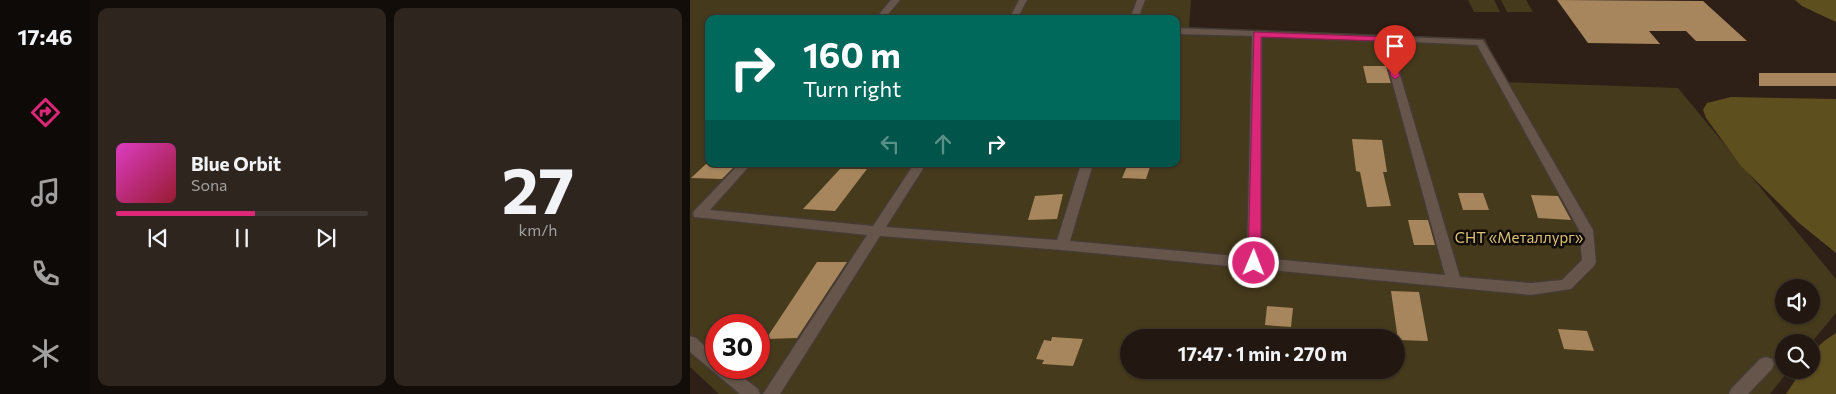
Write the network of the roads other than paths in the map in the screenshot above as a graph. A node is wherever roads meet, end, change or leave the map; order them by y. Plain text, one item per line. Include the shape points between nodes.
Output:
1 (896, 0) edge
2 (1023, 0) edge
3 (1141, 0) edge
4 (883, 15) edge
5 (1015, 15) edge
6 (1135, 15) edge
7 (1180, 31) edge
8 (1257, 34) junction
9 (1384, 39) junction
10 (742, 167) edge
11 (918, 167) edge
12 (1086, 167) edge
13 (875, 231) junction
14 (1062, 245) junction
15 (1254, 263) junction
16 (1454, 281) junction
17 (690, 343) edge
18 (705, 356) edge
19 (1766, 364) dead end
20 (734, 379) edge
21 (752, 394) edge
22 (771, 394) edge
23 (1737, 394) edge

1 - 4 street
2 - 5 street
3 - 6 street
7 - 8 street
8 - 9 street
8 - 15 street
9 - 16 street
9 - 16 street via 1480,42 1586,230 1590,262 1566,285 1530,289
10 - 13 street via 699,214
11 - 13 street
12 - 14 street
13 - 14 street
13 - 22 street
14 - 15 street
15 - 16 street
17 - 18 street
19 - 23 street
20 - 21 street

